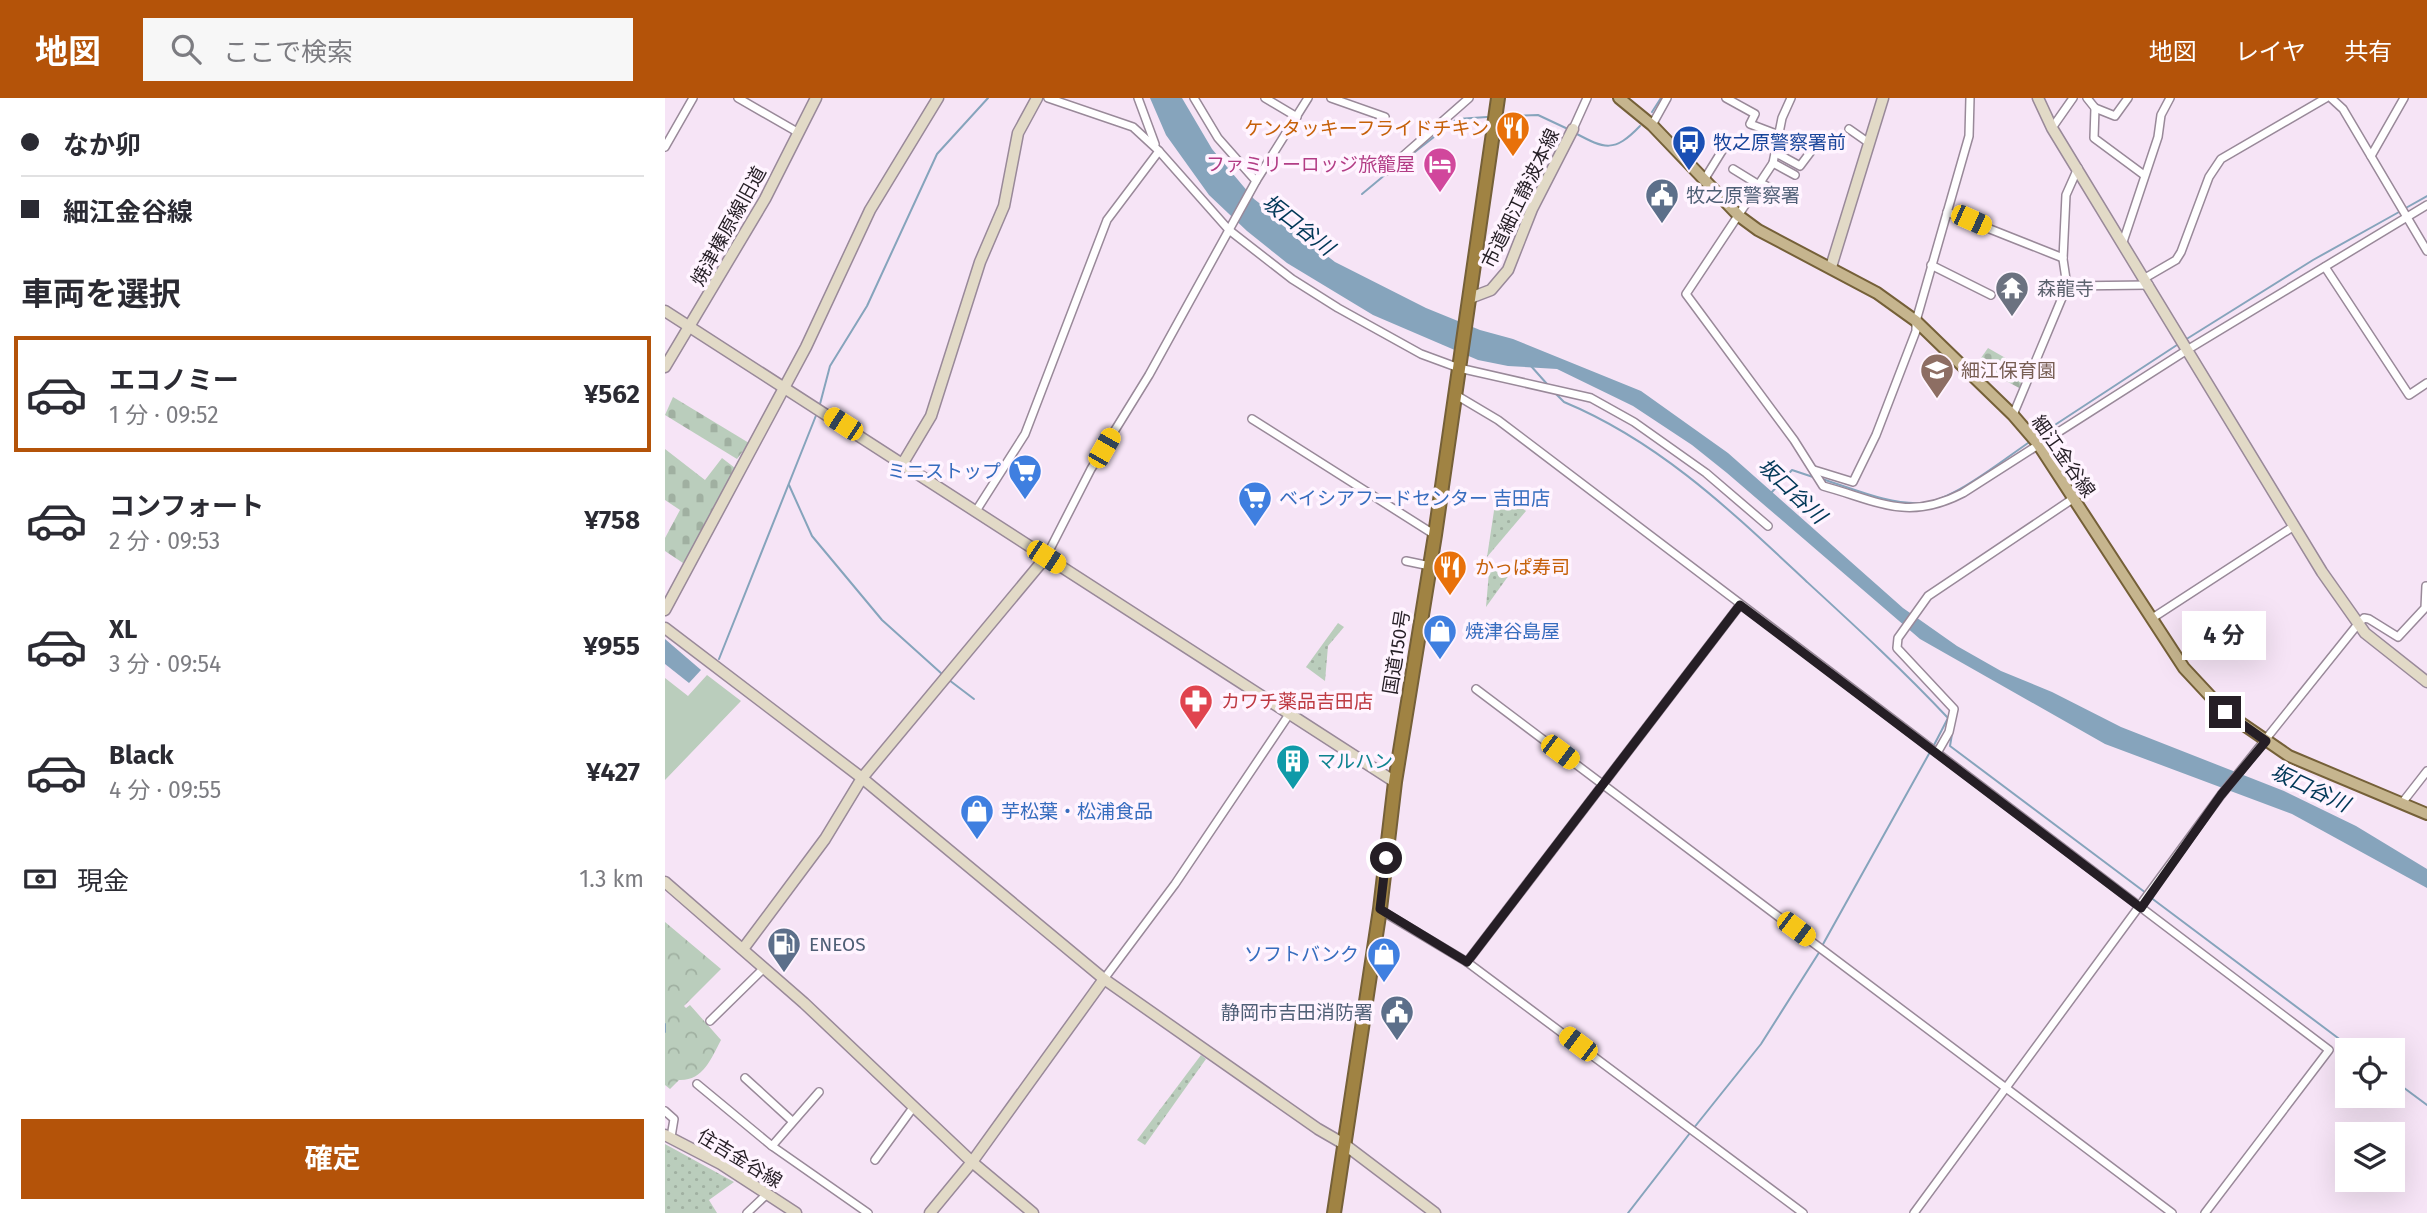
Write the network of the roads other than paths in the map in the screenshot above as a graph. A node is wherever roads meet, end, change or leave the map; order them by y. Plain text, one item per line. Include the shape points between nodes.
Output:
1 (693, 98) edge
2 (739, 98) edge
3 (816, 98) edge
4 (938, 98) edge
5 (1037, 98) edge
6 (1048, 98) edge
7 (1137, 98) edge
8 (1194, 98) edge
9 (1265, 98) edge
10 (1308, 98) edge
11 (1331, 98) edge
12 (1469, 98) edge
13 (1498, 98) edge
14 (1587, 98) edge
15 (1619, 98) edge
16 (1667, 98) edge
17 (1726, 98) edge
18 (1791, 98) edge
19 (1883, 98) edge
20 (1970, 98) edge
21 (2038, 98) edge
22 (2073, 98) edge
23 (2087, 98) edge
24 (2128, 98) edge
25 (2170, 98) edge
26 (2326, 98) edge
27 (2331, 98) edge
28 (2404, 98) edge
29 (2095, 108) junction
30 (1297, 117) junction
31 (1385, 117) dead end
32 (1652, 125) junction
33 (2052, 128) junction
34 (1849, 130) dead end
35 (1572, 131) joint
36 (799, 133) junction
37 (1779, 135) junction
38 (1869, 143) junction
39 (665, 146) edge
40 (1725, 146) dead end
41 (1812, 150) dead end
42 (1159, 151) junction
43 (1776, 153) junction
44 (2371, 156) junction
45 (1773, 163) junction
46 (2078, 167) junction
47 (1733, 169) dead end
48 (1385, 171) dead end
49 (1795, 175) dead end
50 (2144, 175) junction
51 (1704, 180) junction
52 (1256, 181) junction
53 (1760, 184) junction
54 (1791, 197) dead end
55 (2427, 205) edge
56 (1947, 212) junction
57 (1739, 216) junction
58 (2406, 216) junction
59 (1230, 228) junction
60 (2123, 242) junction
61 (2427, 251) edge
62 (2063, 258) junction
63 (1931, 265) junction
64 (1831, 267) junction
65 (2325, 267) junction
66 (2147, 282) junction
67 (2067, 286) junction
68 (1991, 295) dead end
69 (1470, 298) junction
70 (665, 311) edge
71 (1916, 321) junction
72 (689, 327) junction
73 (2184, 344) junction
74 (1459, 366) junction
75 (665, 367) edge
76 (2427, 383) edge
77 (784, 386) junction
78 (1456, 395) junction
79 (2013, 415) junction
80 (1252, 419) dead end
81 (2035, 440) junction
82 (903, 463) junction
83 (1814, 472) junction
84 (2074, 498) junction
85 (977, 511) junction
86 (1768, 526) dead end
87 (2294, 526) junction
88 (1435, 535) junction
89 (1046, 557) junction
90 (1406, 561) dead end
91 (1430, 566) junction
92 (2426, 586) edge
93 (1740, 605) junction
94 (665, 610) edge
95 (2151, 619) junction
96 (2358, 624) junction
97 (665, 628) edge
98 (2427, 682) edge
99 (1476, 689) dead end
100 (1290, 713) junction
101 (2266, 741) junction
102 (1936, 753) junction
103 (2427, 771) edge
104 (862, 778) junction
105 (1395, 782) junction
106 (1602, 783) junction
107 (2402, 803) junction
108 (2427, 814) edge
109 (665, 882) edge
110 (2141, 908) junction
111 (1380, 909) junction
112 (743, 950) junction
113 (1467, 962) junction
114 (764, 968) junction
115 (1104, 979) junction
116 (710, 1021) dead end
117 (745, 1078) dead end
118 (697, 1084) dead end
119 (2007, 1087) junction
120 (819, 1092) dead end
121 (912, 1109) junction
122 (665, 1111) edge
123 (791, 1120) junction
124 (668, 1136) edge
125 (1344, 1144) junction
126 (772, 1146) junction
127 (875, 1160) dead end
128 (972, 1162) junction
129 (767, 1194) junction
130 (747, 1213) edge
131 (796, 1213) edge
132 (868, 1213) edge
133 (930, 1213) edge
134 (1033, 1213) edge
135 (1334, 1213) edge
136 (1435, 1213) edge
137 (1803, 1213) edge
138 (1914, 1213) edge
139 (2172, 1213) edge
140 (2205, 1213) edge

1 - 39 street
2 - 36 street
3 - 36 street, 焼津榛原線旧道
4 - 77 street via 870,209
5 - 82 street via 1018,133 1004,206 980,262 931,416
6 - 42 street via 1133,127
7 - 42 street
8 - 52 street via 1218,138
9 - 30 street
10 - 30 street
11 - 31 street
12 - 48 street
13 - 69 highway, 国道150号
14 - 35 street, 市道細江静波本線
15 - 32 main road, 細江金谷線
16 - 32 street
17 - 37 street via 1755,114 1750,124
18 - 37 street
19 - 38 street
20 - 56 street via 1969,135
21 - 33 street
22 - 33 street
23 - 29 street
24 - 29 street via 2115,116
25 - 50 street
26 - 66 street via 2221,159 2209,177 2181,252
27 - 44 street via 2343,108
28 - 44 street
29 - 50 street via 2094,138
30 - 52 street
32 - 51 main road, 細江金谷線
33 - 46 street
34 - 38 street
35 - 69 street, 市道細江静波本線 via 1532,209 1508,270 1491,289
36 - 72 street, 焼津榛原線旧道
37 - 43 street
38 - 64 street
40 - 51 street
41 - 43 street via 1800,166
42 - 59 street
42 - 85 street via 1107,220 1025,434
43 - 45 street
44 - 58 street
45 - 49 street
45 - 53 street
46 - 60 street
46 - 62 street via 2066,195
47 - 53 street
50 - 60 street
51 - 57 main road, 細江金谷線
52 - 59 street
53 - 54 street
53 - 57 street
55 - 58 street
56 - 62 street
56 - 63 street
57 - 64 main road, 細江金谷線
57 - 83 street via 1686,294
58 - 61 street
58 - 65 street
59 - 74 street via 1292,279 1338,308 1421,354
59 - 89 street via 1091,469
60 - 66 street
62 - 67 street
63 - 68 street
63 - 71 street
64 - 71 main road, 細江金谷線
65 - 73 street
65 - 76 street via 2409,396
66 - 67 street
66 - 73 street
67 - 79 street
69 - 74 highway, 国道150号
70 - 72 street
71 - 79 main road, 細江金谷線
71 - 83 street via 1889,402 1853,482
72 - 75 street, 焼津榛原線旧道
72 - 77 street
73 - 81 street
73 - 87 street
74 - 78 highway, 国道150号
74 - 86 street via 1591,398 1706,473
77 - 82 street
77 - 94 street
78 - 88 highway, 国道150号
78 - 93 street via 1498,420
79 - 81 main road, 細江金谷線
80 - 88 street
81 - 83 street via 1963,493 1917,509 1898,509 1822,484
81 - 84 main road, 細江金谷線
82 - 85 street
84 - 95 main road, 細江金谷線
84 - 102 street via 1928,596 1898,638 1897,648 1954,709
85 - 89 street
87 - 95 street
87 - 96 street
88 - 91 highway, 国道150号
89 - 100 street
89 - 104 street
90 - 91 street
91 - 105 highway, 国道150号
92 - 96 street via 2425,608 2398,637 2369,619
93 - 102 street
93 - 106 street
95 - 101 main road, 細江金谷線 via 2184,667 2225,712
96 - 98 street
96 - 101 street
97 - 104 street
99 - 106 street
100 - 105 street
100 - 115 street via 1175,884
101 - 107 main road, 細江金谷線 via 2289,756
101 - 110 street via 2221,795
102 - 110 street
103 - 107 street
104 - 112 street via 818,849
104 - 115 street
105 - 111 highway, 国道150号
106 - 113 street
106 - 119 street
107 - 108 main road, 細江金谷線
109 - 112 street
110 - 119 street
110 - 140 street via 2329,1050
111 - 113 street
111 - 125 highway, 国道150号
112 - 114 street
113 - 137 street
114 - 116 street
114 - 121 street
115 - 125 street
115 - 128 street
117 - 123 street
118 - 126 street
119 - 138 street
119 - 139 street
120 - 123 street
121 - 127 street
121 - 128 street
122 - 124 street via 674,1119
123 - 126 street
124 - 129 street, 住吉金谷線
125 - 135 highway, 国道150号
125 - 136 street
126 - 132 street
128 - 133 street
128 - 134 street
129 - 130 street
129 - 131 street, 住吉金谷線

